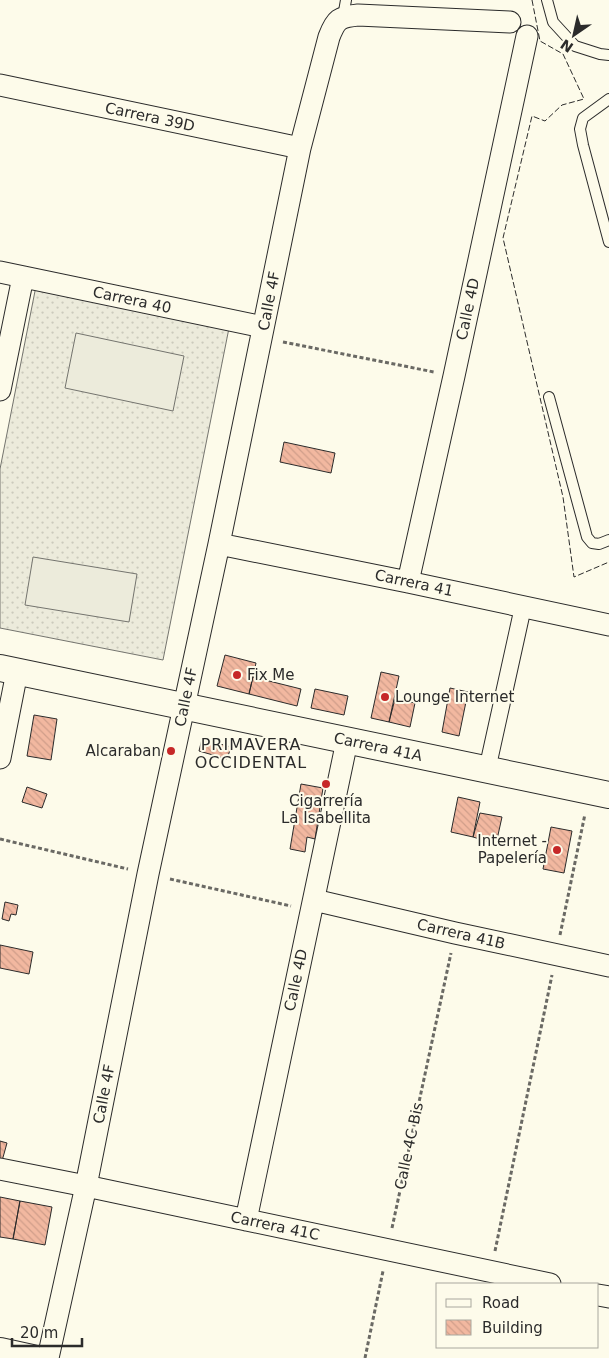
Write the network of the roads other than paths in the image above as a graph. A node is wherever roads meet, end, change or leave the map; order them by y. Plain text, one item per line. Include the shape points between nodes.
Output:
1 (547, 0) edge
2 (344, 8) edge
3 (510, 22) joint
4 (527, 36) joint
5 (609, 55) edge
6 (0, 85) edge
7 (609, 99) edge
8 (300, 148) junction
9 (609, 242) edge
10 (0, 272) edge
11 (23, 277) junction
12 (262, 332) junction
13 (0, 390) edge
14 (549, 398) dead end
15 (609, 540) edge
16 (219, 544) junction
17 (408, 582) junction
18 (523, 607) junction
19 (609, 625) edge
20 (8, 670) edge
21 (184, 707) junction
22 (348, 741) junction
23 (0, 758) edge
24 (487, 770) junction
25 (599, 793) edge
26 (314, 900) junction
27 (609, 966) edge
28 (0, 1169) edge
29 (86, 1186) junction
30 (246, 1220) junction
31 (545, 1283) edge
32 (0, 1351) edge
33 (32, 1358) edge
34 (48, 1358) edge

1 - 5 lane via 553,22 575,46
2 - 3 street via 358,15
2 - 8 street, Calle 4F via 329,37
3 - 4 street via 523,28
4 - 17 street, Calle 4D
6 - 8 street, Carrera 39D
7 - 9 lane via 583,118 580,129
8 - 12 street, Calle 4F
10 - 11 street, Carrera 40
11 - 12 street, Carrera 40
11 - 13 street
12 - 16 street, Calle 4F
14 - 15 lane via 587,536 592,543
16 - 17 street, Carrera 41
16 - 21 street, Calle 4F
17 - 18 street, Carrera 41
18 - 19 street, Carrera 41
18 - 24 street
20 - 21 street, Carrera 41A
20 - 23 street
21 - 22 street, Carrera 41A
21 - 29 street, Calle 4F
22 - 24 street, Carrera 41A
22 - 26 street, Calle 4D
24 - 25 street, Carrera 41A
26 - 27 street, Carrera 41B
26 - 30 street, Calle 4D
28 - 29 street, Carrera 41C
29 - 30 street, Carrera 41C
29 - 34 street, Calle 4F
30 - 31 street, Carrera 41C
32 - 33 street

